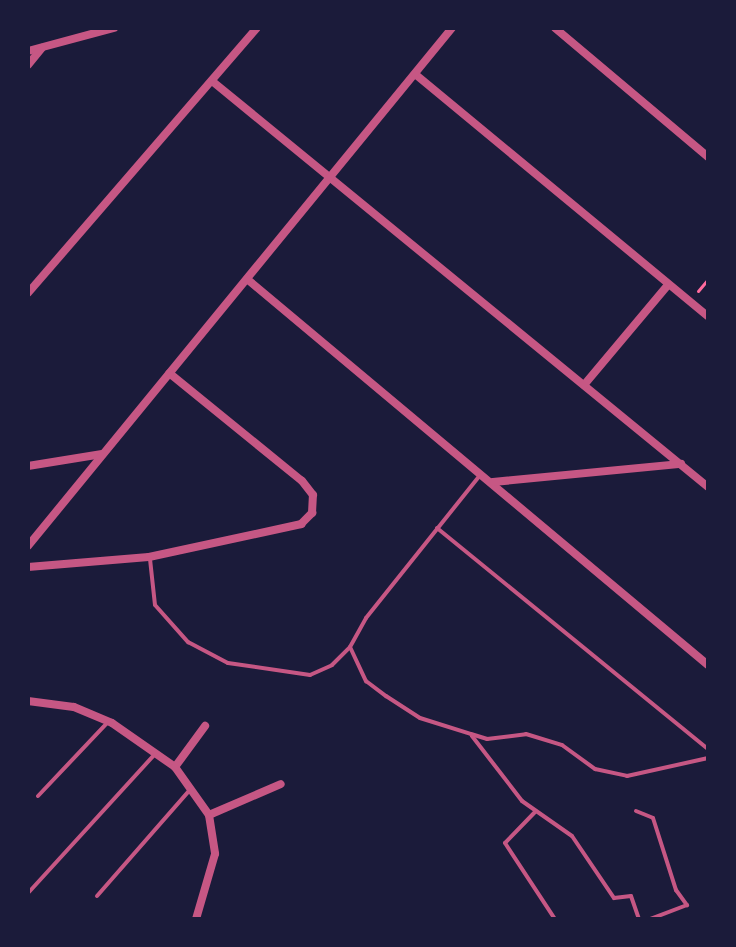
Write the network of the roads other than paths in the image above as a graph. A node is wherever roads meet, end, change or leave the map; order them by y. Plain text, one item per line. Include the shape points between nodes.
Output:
1 (114, 28) edge
2 (257, 28) edge
3 (452, 28) edge
4 (555, 28) edge
5 (42, 47) junction
6 (28, 51) edge
7 (28, 65) edge
8 (415, 74) junction
9 (212, 81) junction
10 (708, 157) edge
11 (330, 177) junction
12 (247, 279) junction
13 (668, 285) junction
14 (28, 293) edge
15 (708, 316) edge
16 (169, 373) junction
17 (584, 385) junction
18 (103, 454) junction
19 (681, 464) junction
20 (28, 466) edge
21 (482, 473) junction
22 (493, 482) junction
23 (708, 487) edge
24 (437, 528) junction
25 (28, 546) edge
26 (149, 557) junction
27 (28, 567) edge
28 (350, 647) junction
29 (708, 665) edge
30 (28, 701) edge
31 (108, 721) junction
32 (205, 726) dead end
33 (471, 734) junction
34 (708, 749) edge
35 (156, 754) junction
36 (708, 758) edge
37 (175, 767) junction
38 (281, 784) dead end
39 (191, 790) junction
40 (38, 796) dead end
41 (636, 811) dead end
42 (535, 812) junction
43 (209, 815) junction
44 (29, 892) edge
45 (97, 896) dead end
46 (196, 919) edge
47 (555, 919) edge
48 (639, 919) edge
49 (651, 919) edge

1 - 5 street
2 - 9 street
3 - 8 street
4 - 10 street
5 - 6 street
5 - 7 street
8 - 11 street
8 - 13 street
9 - 11 street
9 - 14 street
11 - 12 street
11 - 17 street
12 - 16 street
12 - 21 street
13 - 15 street
13 - 17 street
16 - 18 street
16 - 26 street via 302,481 313,495 312,513 301,524
17 - 19 street
18 - 20 street
18 - 25 street
19 - 22 street
19 - 23 street
21 - 22 street
21 - 24 lane
22 - 29 street
24 - 28 lane via 366,618
24 - 34 lane
26 - 27 street
26 - 28 lane via 155,605 188,642 228,663 310,675 332,665
28 - 33 lane via 366,681 386,696 420,718
30 - 31 street via 74,707
31 - 35 street
31 - 40 lane
32 - 37 street
33 - 36 lane via 487,739 526,734 562,745 595,769 627,776
33 - 42 lane
35 - 37 street
35 - 44 lane
37 - 39 street
38 - 43 street
39 - 43 street
39 - 45 lane
41 - 49 lane via 653,818 676,890 687,905
42 - 47 lane via 505,843
42 - 48 lane via 572,836 614,898 631,896
43 - 46 street via 215,854

